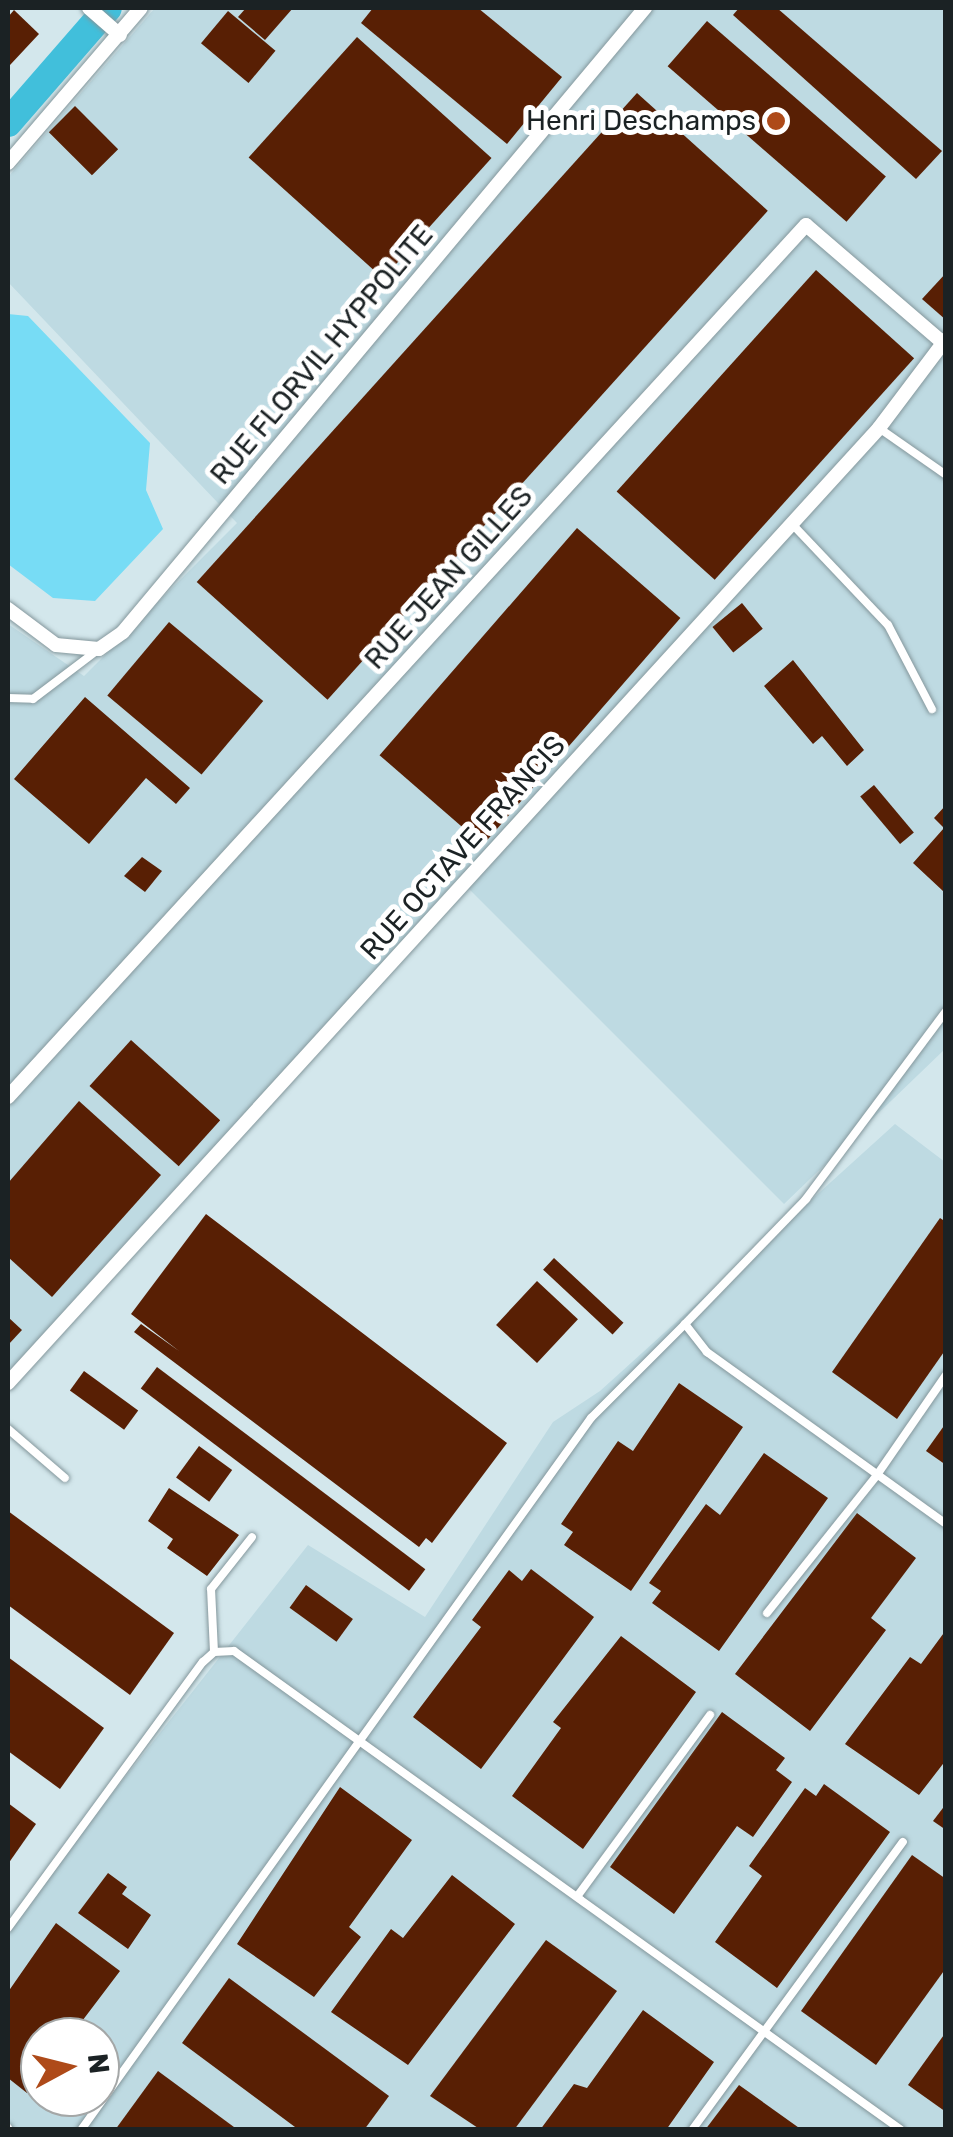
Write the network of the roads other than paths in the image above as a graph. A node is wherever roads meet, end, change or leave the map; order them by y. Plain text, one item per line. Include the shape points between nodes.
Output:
1 (89, 8) edge
2 (141, 8) edge
3 (644, 8) edge
4 (116, 32) junction
5 (8, 163) edge
6 (944, 342) edge
7 (879, 428) junction
8 (946, 475) edge
9 (792, 524) junction
10 (8, 609) edge
11 (99, 649) junction
12 (8, 698) edge
13 (932, 708) dead end
14 (946, 1012) edge
15 (8, 1097) edge
16 (685, 1324) junction
17 (946, 1374) edge
18 (8, 1383) edge
19 (8, 1429) edge
20 (878, 1475) junction
21 (65, 1478) dead end
22 (946, 1524) edge
23 (252, 1536) dead end
24 (767, 1612) dead end
25 (214, 1652) junction
26 (710, 1715) dead end
27 (360, 1737) junction
28 (902, 1842) dead end
29 (578, 1894) junction
30 (8, 1928) edge
31 (769, 2030) junction
32 (81, 2130) edge
33 (692, 2130) edge
34 (901, 2130) edge

1 - 4 street
2 - 4 street
3 - 11 street, RUE FLORVIL HYPPOLITE via 123,632
4 - 5 street
6 - 7 street, RUE OCTAVE FRANCIS
6 - 15 street, RUE JEAN GILLES via 806,225
7 - 8 lane
7 - 9 street, RUE OCTAVE FRANCIS
9 - 13 lane via 888,625
9 - 18 street, RUE OCTAVE FRANCIS
10 - 11 street via 56,645
11 - 12 lane via 33,699
14 - 16 lane via 806,1199
16 - 20 lane via 708,1352
16 - 27 lane via 591,1418
17 - 20 lane
19 - 21 lane
20 - 22 lane
20 - 24 lane
23 - 25 lane via 211,1589
25 - 27 lane via 249,1656
25 - 30 lane
26 - 29 lane
27 - 29 lane
27 - 32 lane
28 - 31 lane
29 - 31 lane
31 - 33 lane
31 - 34 lane

